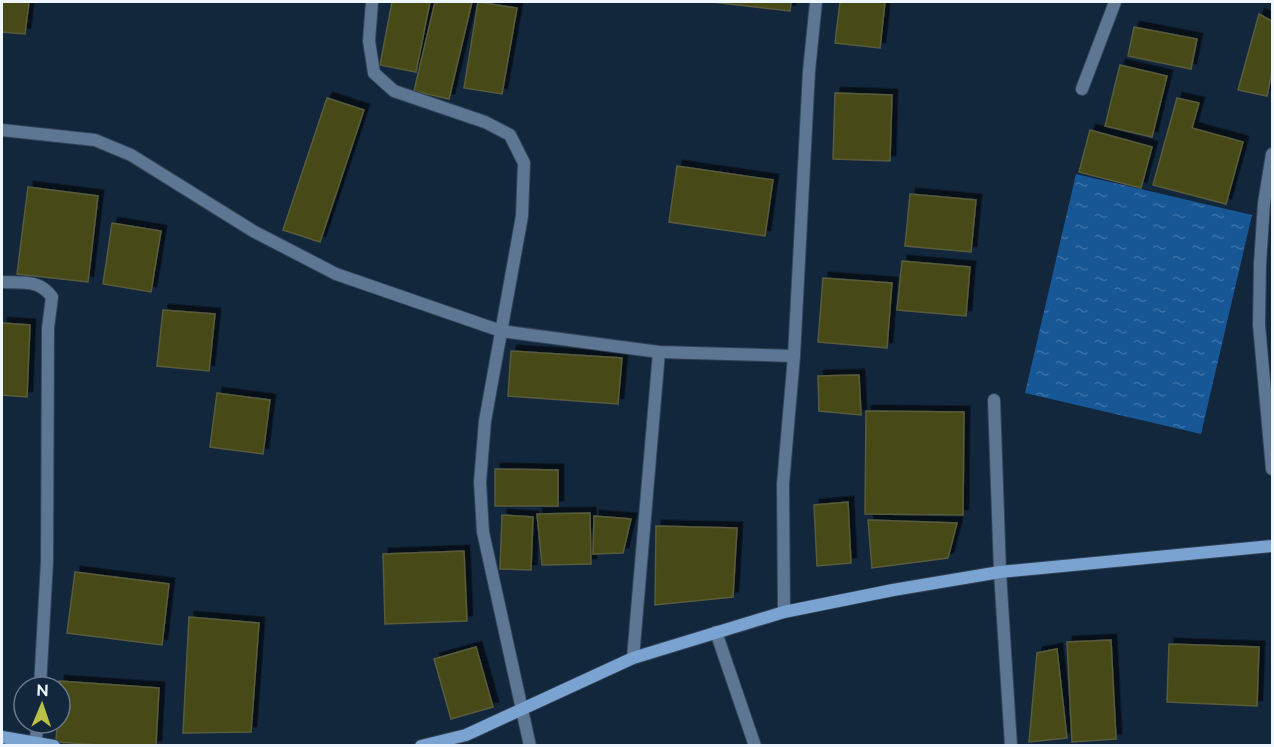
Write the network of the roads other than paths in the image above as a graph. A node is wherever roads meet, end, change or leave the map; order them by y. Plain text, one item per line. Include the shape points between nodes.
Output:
1 (372, 2) edge
2 (816, 2) edge
3 (1115, 2) edge
4 (1082, 89) dead end
5 (2, 130) edge
6 (1272, 154) edge
7 (2, 282) edge
8 (501, 331) junction
9 (659, 352) junction
10 (794, 356) junction
11 (1268, 363) edge
12 (994, 400) dead end
13 (1272, 469) edge
14 (1272, 546) edge
15 (1000, 572) junction
16 (784, 612) junction
17 (716, 632) junction
18 (633, 658) junction
19 (40, 675) edge
20 (522, 709) junction
21 (37, 735) edge
22 (2, 737) edge
23 (36, 743) junction
24 (54, 746) edge
25 (421, 746) edge
26 (530, 746) edge
27 (755, 746) edge
28 (1011, 746) edge

1 - 8 street via 369,41 374,73 394,91 485,122 510,135 524,163 522,216
2 - 10 street
3 - 4 street
5 - 8 street via 95,140 131,155 253,231 336,274
6 - 11 street via 1260,264 1259,325
7 - 19 street via 32,283 44,287 52,297 48,328 47,561
8 - 9 street
8 - 20 street via 485,421 480,482 483,532
9 - 10 street
9 - 18 street
10 - 16 street via 783,484
11 - 13 street
12 - 15 street
14 - 15 street
15 - 16 street
15 - 28 street
16 - 17 street
17 - 18 street
17 - 27 street
18 - 20 street
20 - 25 street via 466,735
20 - 26 street
21 - 23 street
22 - 23 street
23 - 24 street

